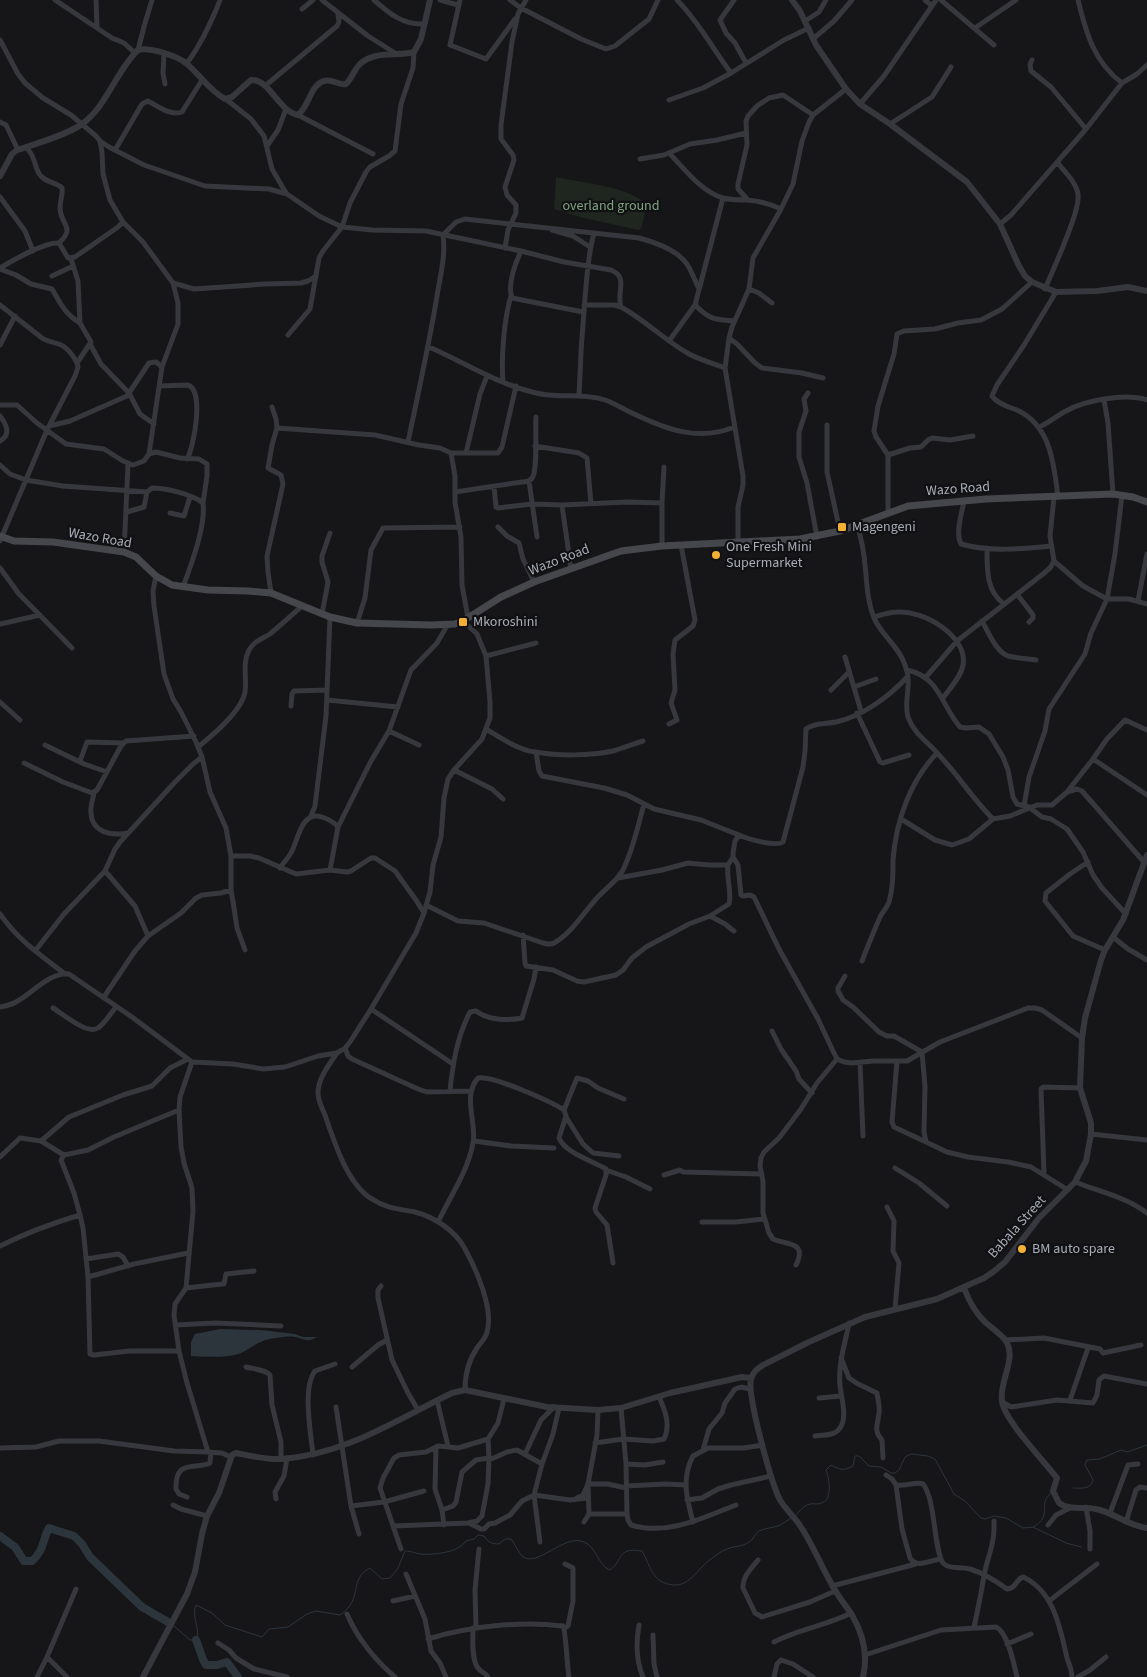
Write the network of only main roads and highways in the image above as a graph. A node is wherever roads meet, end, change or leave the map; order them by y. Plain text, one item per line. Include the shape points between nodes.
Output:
1 (1147, 502) edge
2 (1, 538) edge

1 - 2 main road, Wazo Road via 1113,494 908,506 840,531 800,540 621,551 534,582 500,597 466,619 448,624 357,623 330,617 271,594 172,585 156,576 136,557 124,552

